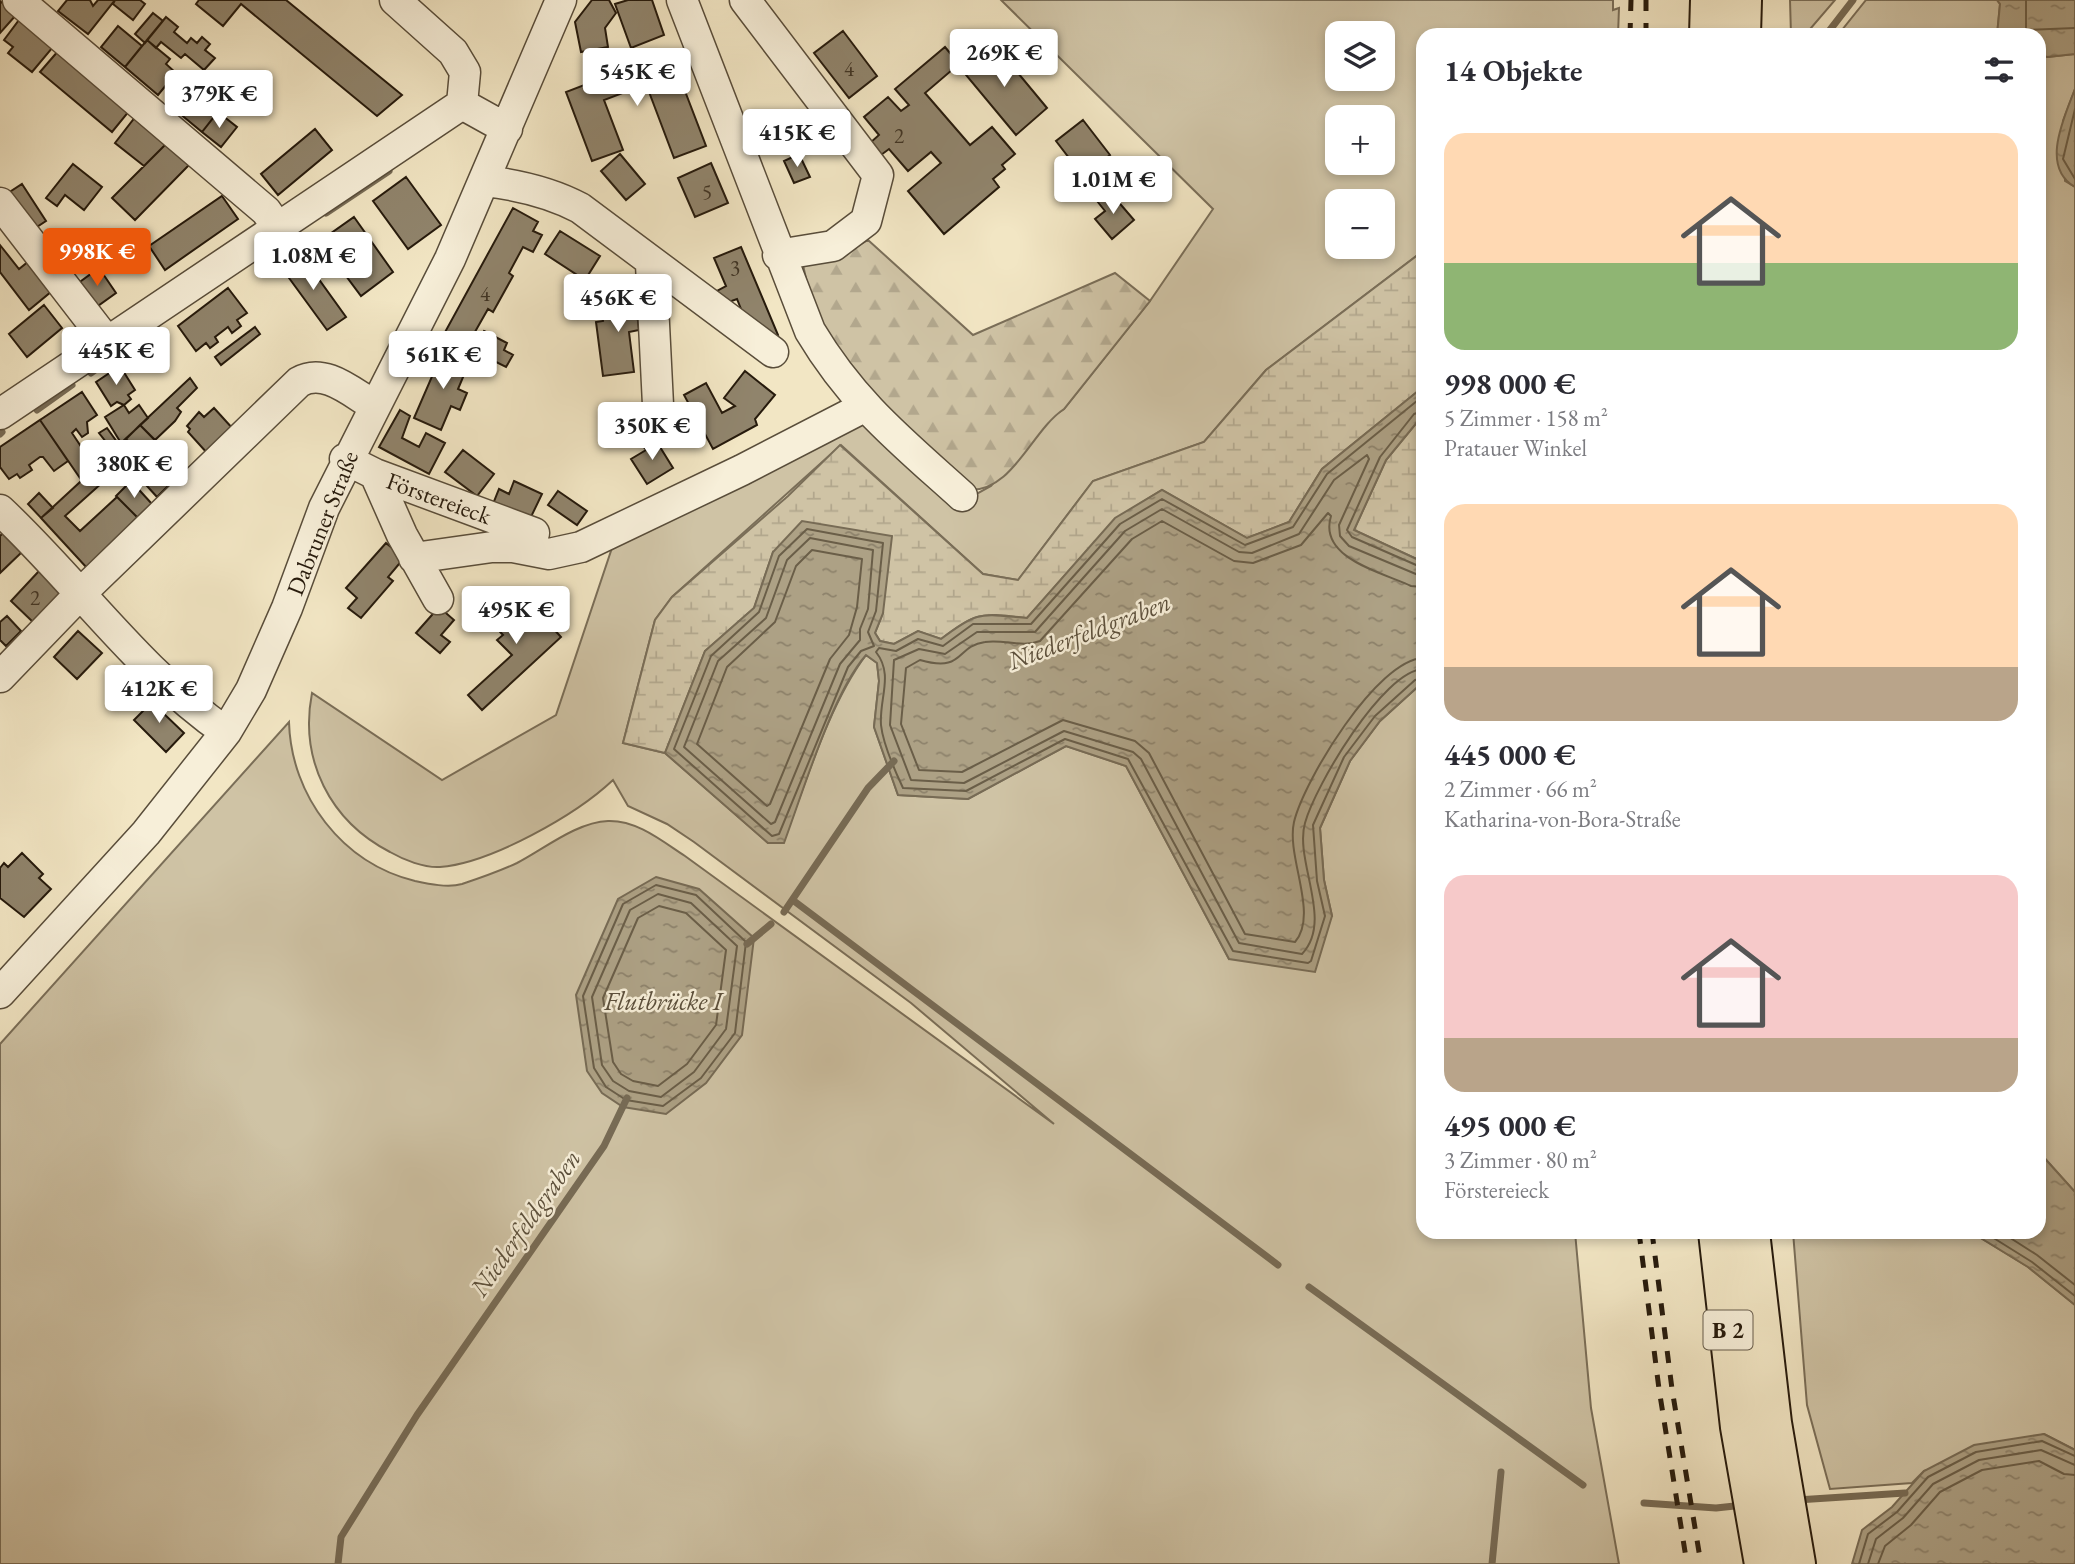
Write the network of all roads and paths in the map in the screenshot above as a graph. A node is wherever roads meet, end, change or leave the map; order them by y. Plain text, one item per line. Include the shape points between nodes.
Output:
1 (18, 0) edge
2 (395, 0) edge
3 (561, 0) edge
4 (682, 0) edge
5 (745, 0) edge
6 (1710, 0) edge
7 (1742, 0) edge
8 (1709, 28) edge
9 (1741, 28) edge
10 (462, 104) junction
11 (507, 129) junction
12 (485, 181) junction
13 (0, 203) edge
14 (278, 228) junction
15 (778, 255) junction
16 (651, 264) junction
17 (108, 343) junction
18 (773, 352) dead end
19 (659, 405) dead end
20 (375, 406) junction
21 (864, 407) junction
22 (0, 414) edge
23 (345, 459) junction
24 (375, 474) junction
25 (962, 496) dead end
26 (0, 510) edge
27 (534, 533) dead end
28 (414, 558) junction
29 (80, 594) junction
30 (438, 599) dead end
31 (0, 677) edge
32 (226, 732) junction
33 (0, 993) edge
34 (1719, 1239) edge
35 (1750, 1239) edge
36 (1756, 1425) junction
37 (1764, 1564) edge
38 (1796, 1564) edge

1 - 14 street via 266,211
2 - 10 street via 453,52 465,72
3 - 11 street, Dabruner Straße
4 - 15 street
5 - 15 street via 878,175 866,221 833,246
6 - 8 main road
7 - 9 main road
10 - 11 street
10 - 14 street
11 - 12 street, Dabruner Straße
12 - 16 street via 561,198
12 - 20 street, Dabruner Straße
13 - 17 street
14 - 17 street
15 - 21 street via 810,331
16 - 18 street
16 - 19 street
17 - 22 street
20 - 23 street, Dabruner Straße
20 - 29 street via 321,375 299,382
21 - 25 street
21 - 28 street via 581,547 549,554 492,547
23 - 24 street, Förstereieck
23 - 32 street, Dabruner Straße via 251,690
24 - 27 street, Förstereieck
24 - 28 street
26 - 29 street
28 - 30 street
29 - 31 street
29 - 32 street via 148,666
32 - 33 street, Dabruner Straße via 146,833
34 - 36 main road, B 2
35 - 36 main road, B 2
36 - 37 main road, B 2
36 - 38 main road, B 2

